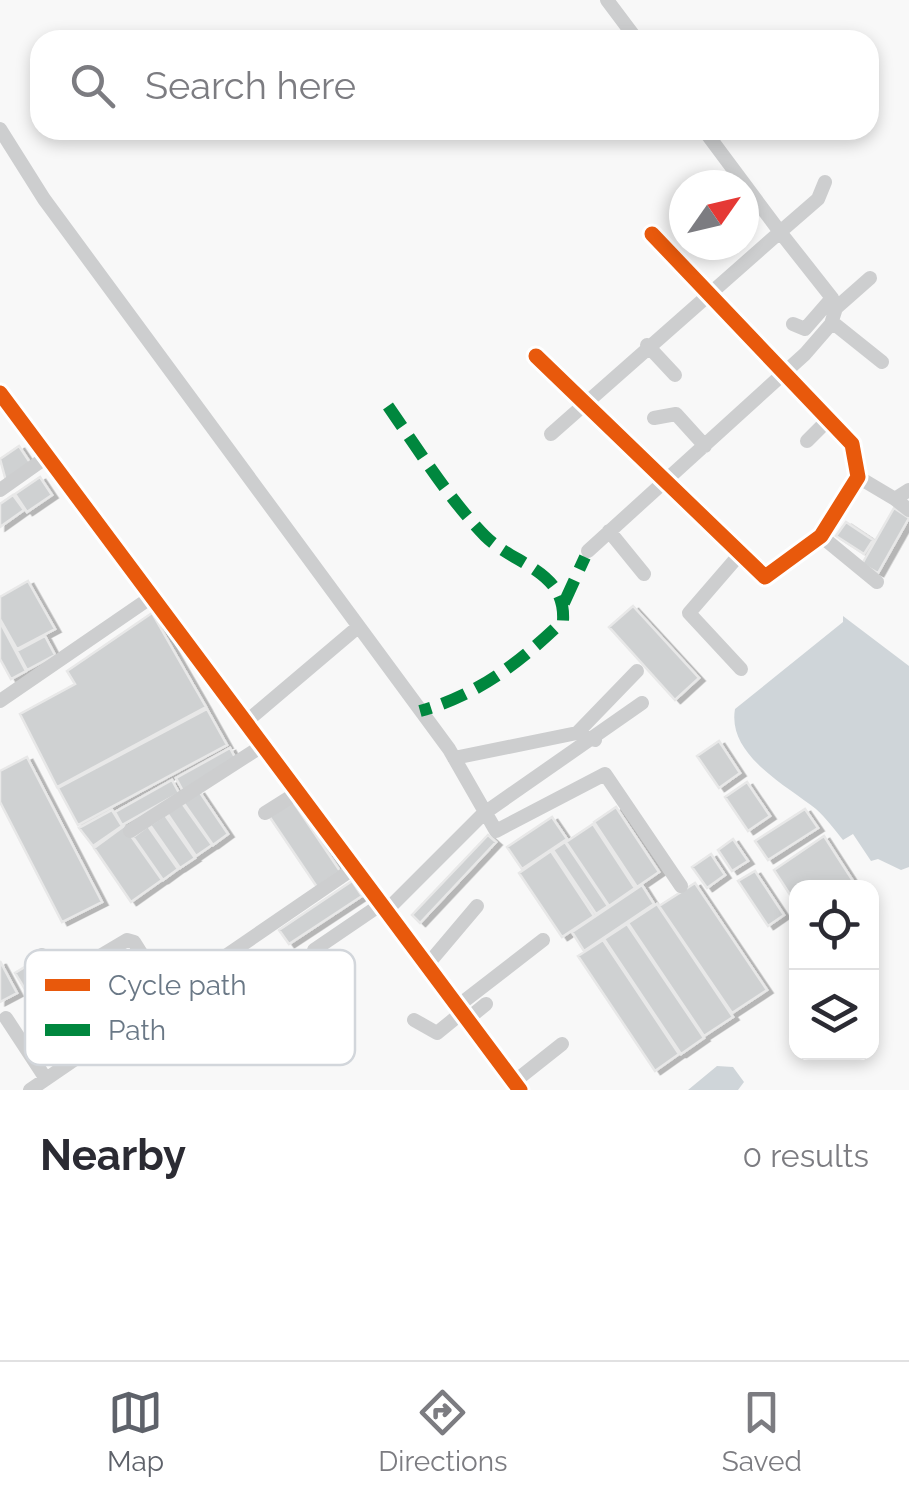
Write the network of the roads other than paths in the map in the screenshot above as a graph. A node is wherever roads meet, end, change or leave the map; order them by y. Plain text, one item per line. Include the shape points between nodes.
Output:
1 (608, 0) edge
2 (630, 30) edge
3 (0, 129) edge
4 (711, 140) edge
5 (826, 182) dead end
6 (780, 232) junction
7 (652, 234) dead end
8 (870, 278) dead end
9 (708, 293) junction
10 (833, 309) junction
11 (793, 324) dead end
12 (647, 345) junction
13 (536, 356) dead end
14 (882, 362) dead end
15 (784, 374) junction
16 (675, 375) dead end
17 (0, 393) edge
18 (585, 405) junction
19 (654, 418) dead end
20 (830, 419) junction
21 (551, 434) dead end
22 (807, 442) dead end
23 (705, 446) junction
24 (48, 456) junction
25 (858, 477) junction
26 (664, 482) junction
27 (0, 490) edge
28 (909, 490) edge
29 (896, 499) junction
30 (909, 510) edge
31 (609, 531) junction
32 (821, 536) junction
33 (588, 551) dead end
34 (740, 554) junction
35 (644, 574) dead end
36 (877, 582) dead end
37 (153, 596) junction
38 (358, 627) junction
39 (741, 669) dead end
40 (637, 671) dead end
41 (0, 701) edge
42 (642, 703) dead end
43 (247, 721) junction
44 (577, 733) junction
45 (595, 740) junction
46 (265, 744) junction
47 (454, 758) junction
48 (300, 791) junction
49 (265, 813) dead end
50 (484, 814) junction
51 (130, 831) dead end
52 (357, 866) junction
53 (681, 886) dead end
54 (386, 906) junction
55 (477, 906) dead end
56 (543, 940) dead end
57 (111, 950) edge
58 (139, 950) edge
59 (235, 950) edge
60 (314, 950) dead end
61 (428, 964) junction
62 (486, 1004) dead end
63 (464, 1011) junction
64 (6, 1018) dead end
65 (414, 1020) dead end
66 (562, 1044) dead end
67 (25, 1058) edge
68 (68, 1065) edge
69 (38, 1086) edge
70 (517, 1086) edge

1 - 2 street
3 - 38 street
4 - 6 street
5 - 6 street
6 - 9 street
6 - 10 street
7 - 9 street
8 - 10 street
9 - 12 street
9 - 15 street
10 - 11 street via 806,329
10 - 14 street
10 - 15 street
12 - 16 street
12 - 18 street
13 - 18 street
15 - 20 street
15 - 23 street
17 - 24 street
18 - 21 street
18 - 26 street
19 - 23 street via 676,414
20 - 22 street
20 - 25 street via 852,444
23 - 26 street
24 - 27 street
24 - 37 street
25 - 29 street
25 - 32 street
26 - 31 street
26 - 34 street
28 - 29 street
29 - 30 street
31 - 33 street
31 - 35 street
32 - 34 street via 770,576
32 - 36 street
34 - 39 street via 689,613
37 - 41 street
37 - 43 street
38 - 43 street
38 - 47 street
40 - 44 street
42 - 45 street
43 - 46 street
44 - 45 street
44 - 47 street
45 - 50 street
46 - 48 street
46 - 51 street
47 - 50 street
48 - 49 street
48 - 52 street
50 - 53 street via 499,832 605,774
50 - 54 street
52 - 54 street
52 - 59 street
54 - 60 street
54 - 61 street
55 - 61 street
56 - 63 street
57 - 58 street via 128,940
61 - 63 street
62 - 63 street
63 - 65 street via 436,1034
63 - 70 street
64 - 67 street
66 - 70 street
68 - 69 street

